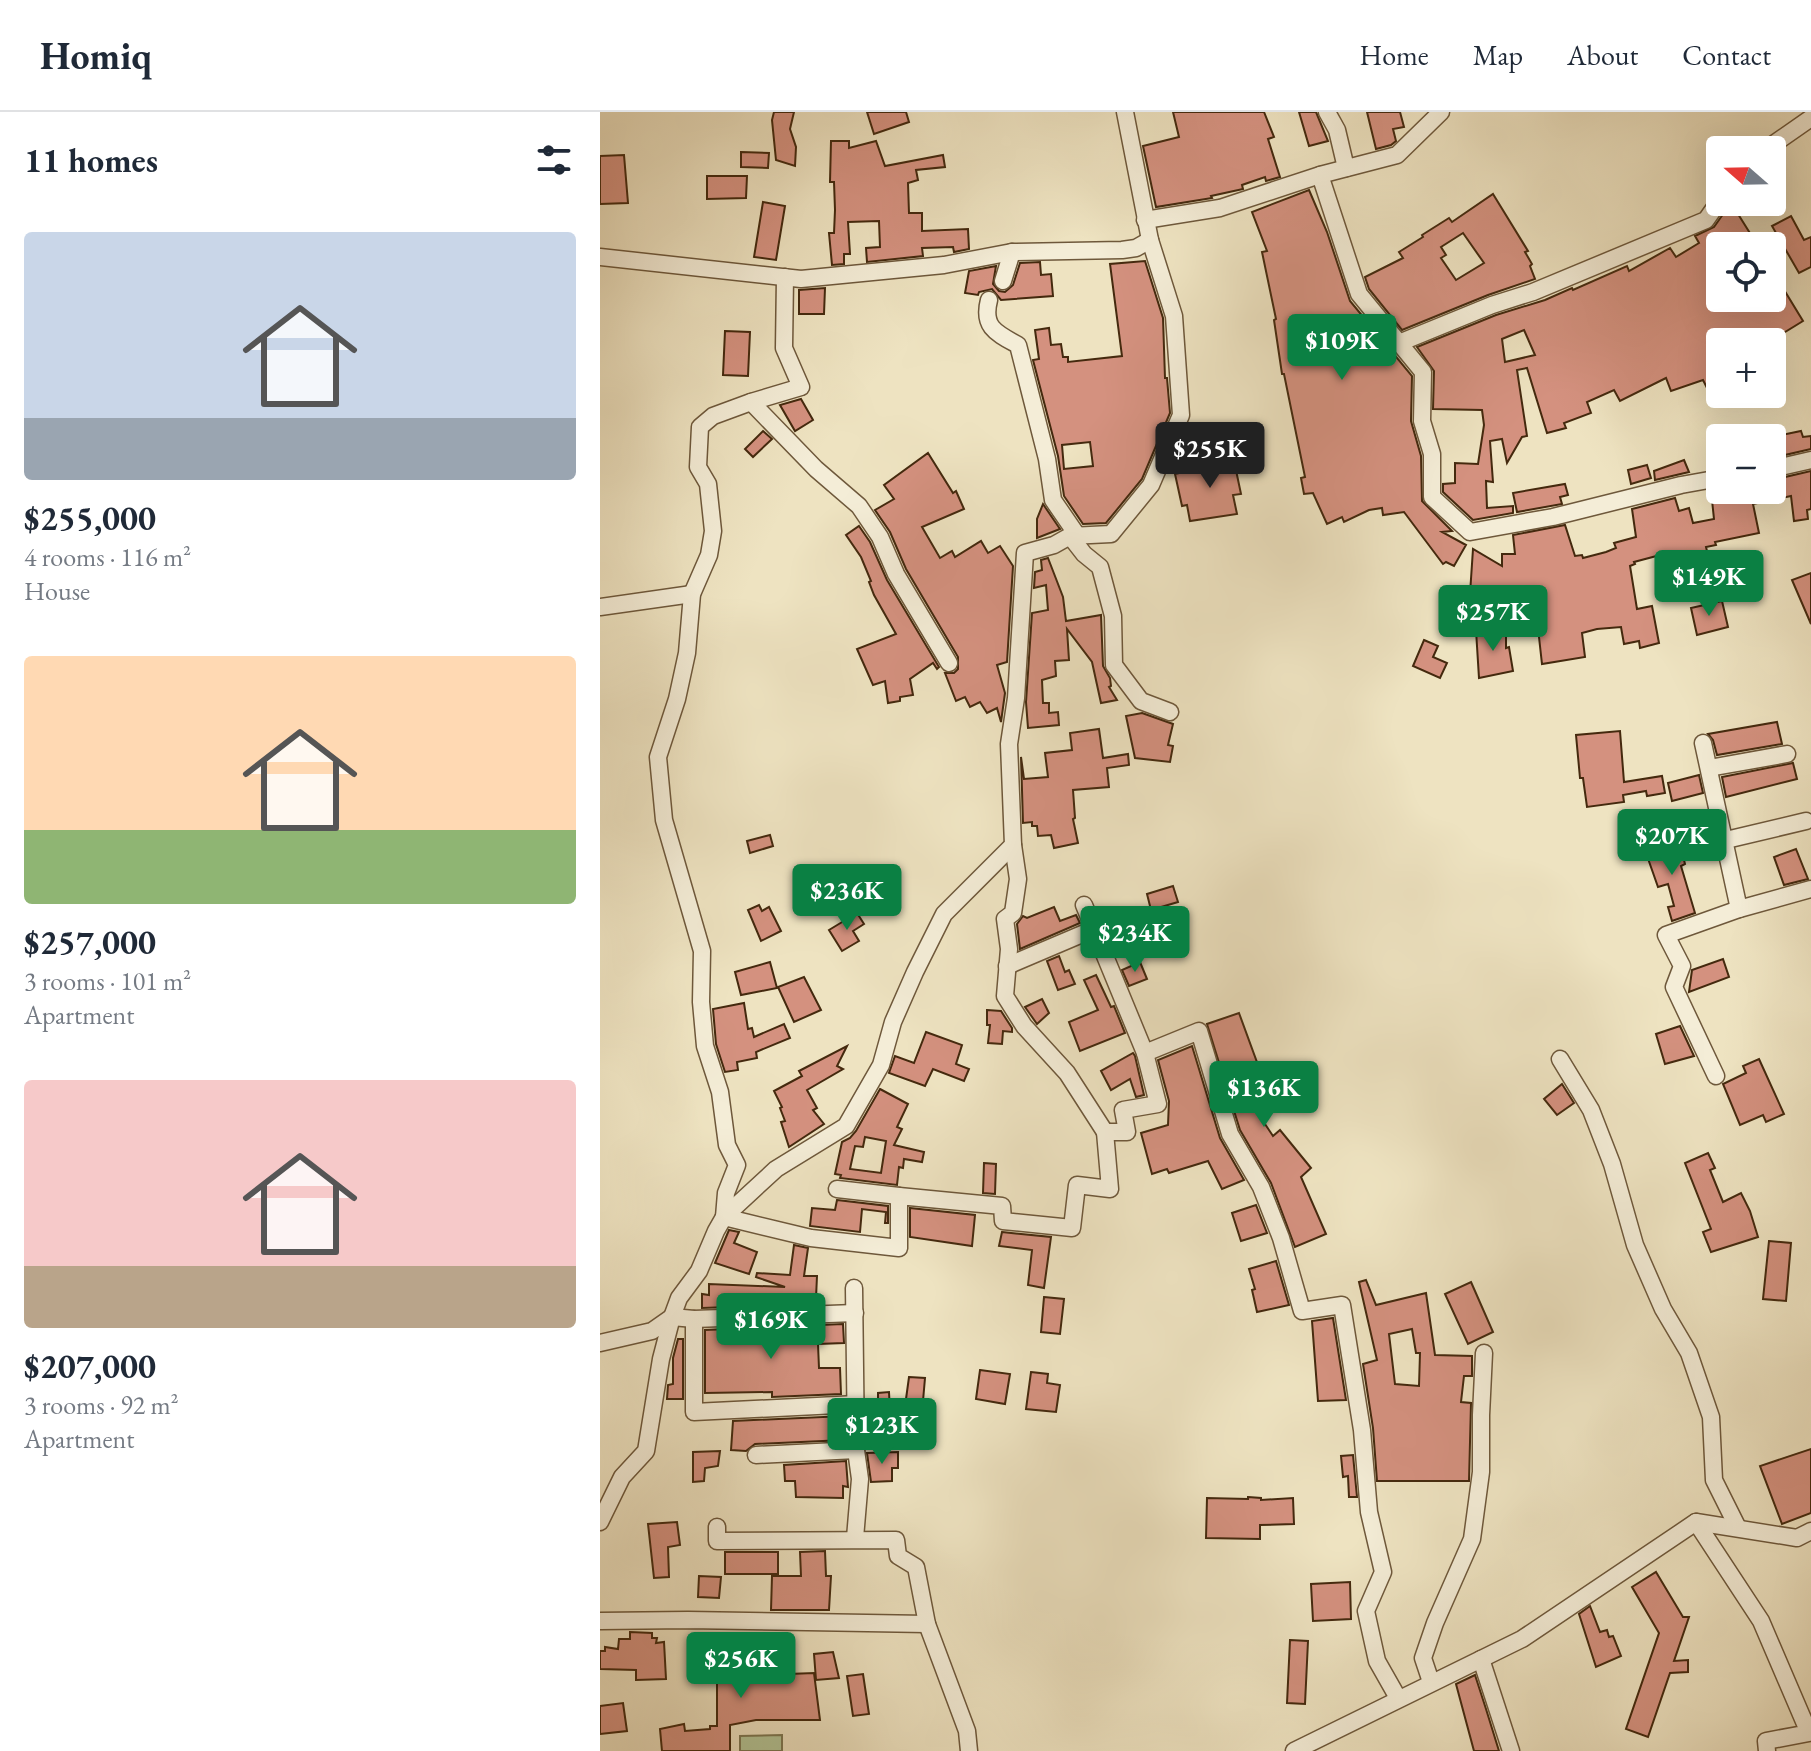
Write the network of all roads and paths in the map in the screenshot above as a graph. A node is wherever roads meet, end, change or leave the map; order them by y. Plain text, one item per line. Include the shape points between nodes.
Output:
1 (1125, 112) edge
2 (1327, 112) edge
3 (1441, 112) edge
4 (1811, 118) edge
5 (1785, 136) edge
6 (1346, 168) junction
7 (1320, 175) junction
8 (1709, 216) edge
9 (1145, 220) junction
10 (1150, 240) junction
11 (1012, 252) junction
12 (600, 257) edge
13 (785, 277) junction
14 (1003, 281) dead end
15 (989, 300) dead end
16 (1399, 343) junction
17 (751, 402) junction
18 (1811, 460) edge
19 (1786, 466) edge
20 (1706, 481) edge
21 (1073, 535) junction
22 (692, 594) junction
23 (600, 607) edge
24 (949, 663) dead end
25 (1170, 712) dead end
26 (1703, 743) dead end
27 (1787, 754) dead end
28 (1709, 768) junction
29 (1806, 821) dead end
30 (1726, 840) junction
31 (1013, 845) junction
32 (1811, 889) edge
33 (1084, 905) dead end
34 (1739, 909) junction
35 (1094, 929) junction
36 (1007, 966) junction
37 (1145, 1053) junction
38 (1560, 1059) dead end
39 (1716, 1076) dead end
40 (1105, 1132) junction
41 (837, 1189) dead end
42 (899, 1196) junction
43 (724, 1217) junction
44 (854, 1288) dead end
45 (855, 1313) junction
46 (672, 1317) junction
47 (694, 1319) junction
48 (600, 1343) edge
49 (1484, 1353) dead end
50 (857, 1404) junction
51 (856, 1450) junction
52 (756, 1455) dead end
53 (600, 1522) edge
54 (1696, 1522) junction
55 (717, 1527) dead end
56 (1738, 1528) junction
57 (1811, 1531) edge
58 (855, 1538) junction
59 (600, 1621) edge
60 (927, 1624) junction
61 (1481, 1659) junction
62 (1431, 1682) junction
63 (1398, 1698) junction
64 (969, 1751) edge
65 (1294, 1751) edge
66 (1511, 1751) edge
67 (1767, 1751) edge

1 - 9 street
2 - 6 street
3 - 6 street via 1397,155
4 - 5 street
6 - 7 street
7 - 9 street via 1220,208
7 - 16 street via 1359,294
8 - 16 street
9 - 10 street
10 - 11 street via 1122,250
10 - 21 street via 1174,316 1181,415 1151,485 1111,534
11 - 13 street via 944,265
11 - 14 street
12 - 13 street
13 - 17 street via 784,348 801,387
15 - 21 street via 988,323 1018,345 1053,500
16 - 20 street via 1423,372 1422,421 1432,454 1432,497 1470,532
17 - 22 street via 713,416 700,427 698,467 708,484 713,531
17 - 24 street via 859,506
18 - 19 street
21 - 25 street via 1100,567 1113,616 1114,665 1141,701
21 - 31 street via 1025,553 1022,565 1009,744
22 - 23 street
22 - 43 street via 687,653 658,757 664,820 702,951 705,1046 720,1092 727,1145 737,1165
26 - 28 street
27 - 28 street
28 - 30 street
29 - 30 street
30 - 34 street
31 - 36 street via 1018,879 1013,913 1005,919
31 - 43 street via 944,914 893,1022 881,1065 846,1126 776,1169
32 - 34 street
33 - 35 street
34 - 39 street via 1666,935 1682,966 1674,987
35 - 36 street
35 - 37 street
36 - 40 street via 1005,996 1024,1026 1067,1073
37 - 40 street via 1158,1104 1123,1110 1127,1132
37 - 63 street via 1199,1031 1230,1134 1261,1187 1302,1311 1342,1305 1369,1512 1383,1572 1366,1611 1377,1661
38 - 56 street via 1591,1110 1635,1245 1689,1353 1711,1417 1714,1480
40 - 42 street via 1110,1189 1077,1185 1072,1228 1003,1221 1002,1206
41 - 42 street
42 - 43 street via 899,1248 811,1238
43 - 46 street
44 - 45 street
45 - 47 street
45 - 50 street
46 - 47 street
46 - 48 street via 652,1331
46 - 53 street via 646,1451 622,1477
47 - 50 street via 694,1412
49 - 62 street via 1481,1472 1472,1539 1423,1658
50 - 51 street
51 - 52 street
51 - 58 street via 860,1479
54 - 56 street
54 - 61 street via 1522,1639
54 - 67 street via 1761,1621 1809,1733 1766,1741
55 - 58 street via 717,1541
56 - 57 street via 1797,1538
58 - 60 street via 896,1540 898,1556 916,1567
59 - 60 street
60 - 64 street via 967,1731
61 - 62 street
61 - 66 street
62 - 63 street
63 - 65 street

